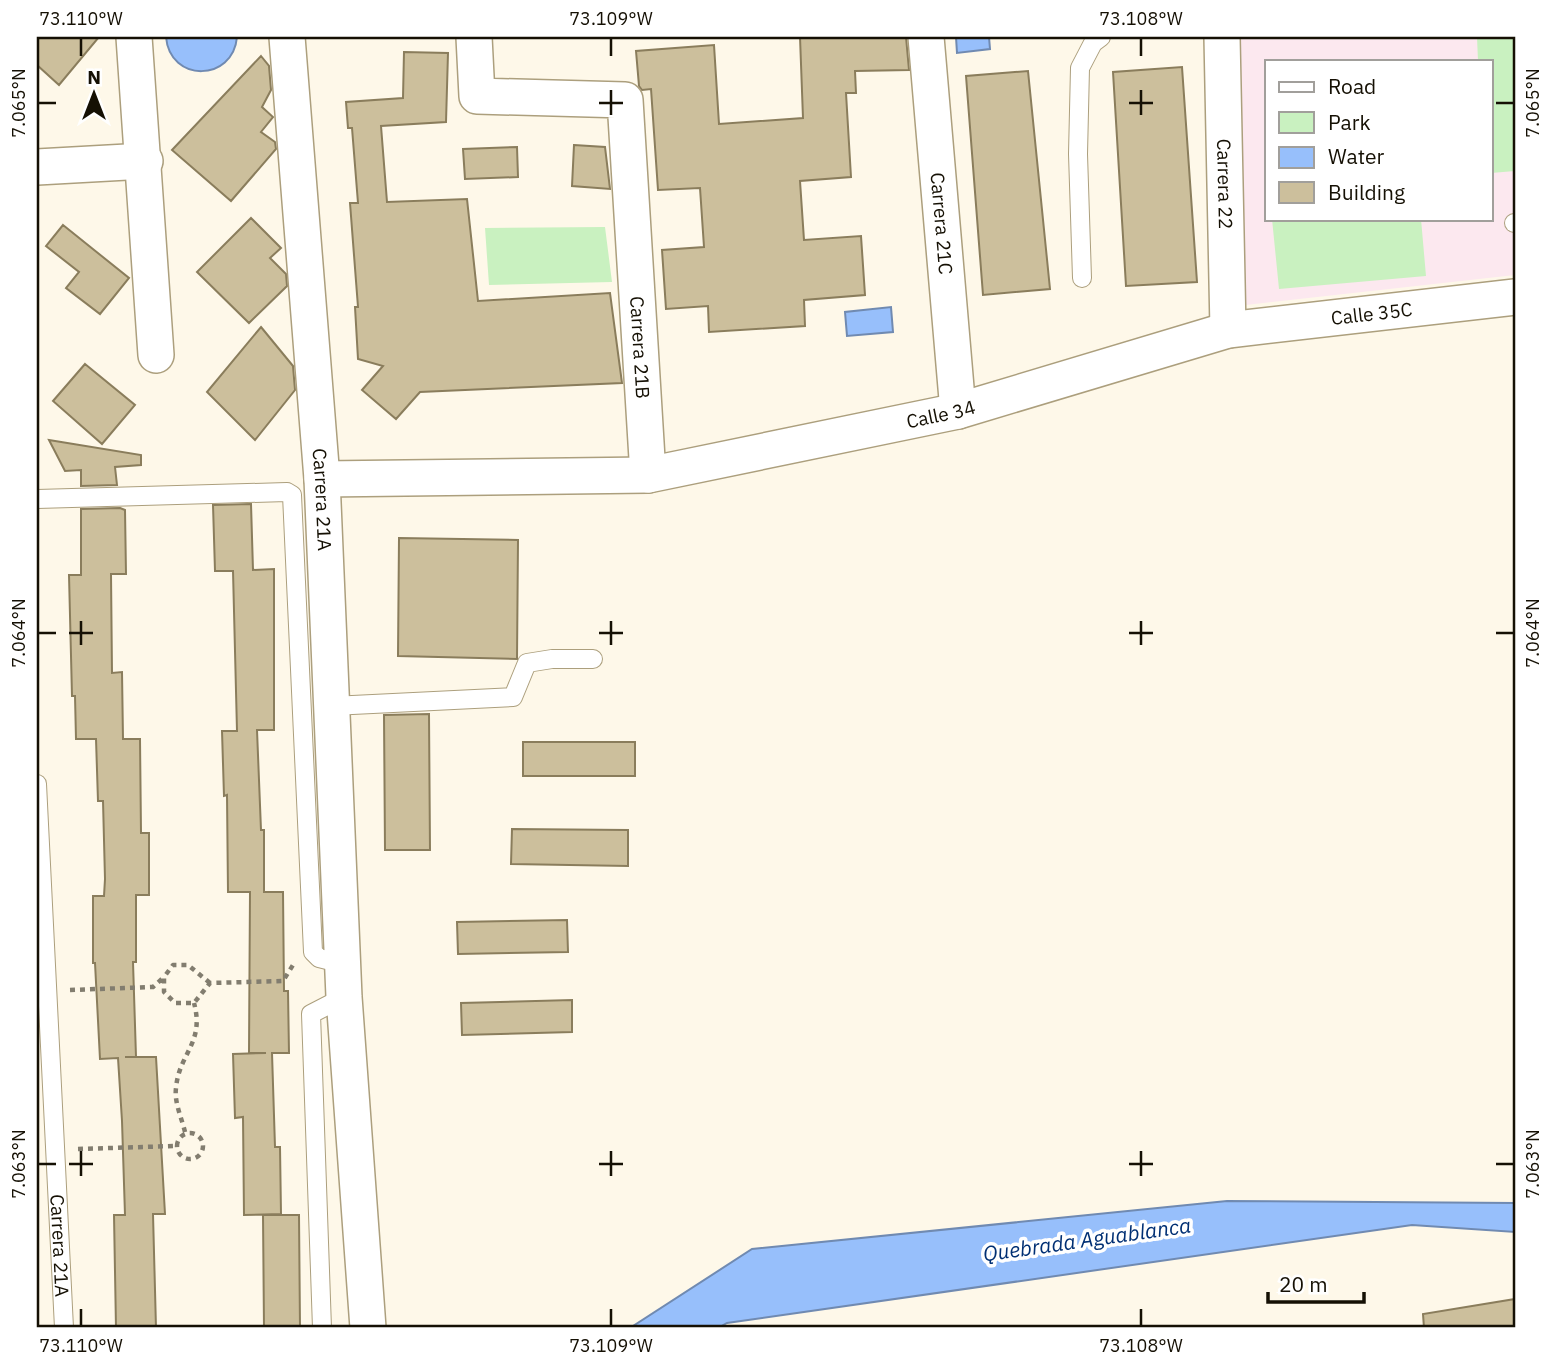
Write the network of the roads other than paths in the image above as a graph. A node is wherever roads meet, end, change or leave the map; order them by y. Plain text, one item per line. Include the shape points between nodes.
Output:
1 (134, 37) edge
2 (287, 37) edge
3 (474, 37) edge
4 (926, 37) edge
5 (1101, 37) edge
6 (1222, 37) edge
7 (145, 161) junction
8 (37, 167) edge
9 (1082, 278) dead end
10 (1515, 297) edge
11 (1228, 330) junction
12 (156, 355) dead end
13 (958, 411) junction
14 (648, 475) junction
15 (322, 479) junction
16 (37, 499) edge
17 (593, 659) dead end
18 (332, 706) junction
19 (37, 784) edge
20 (343, 981) junction
21 (65, 1328) edge
22 (322, 1328) edge
23 (368, 1328) edge

1 - 7 street
2 - 15 street, Carrera 21A
3 - 14 street, Carrera 21B via 477,96 625,100
4 - 13 street, Carrera 21C
5 - 9 lane via 1080,68
6 - 11 street, Carrera 22
7 - 8 street
7 - 12 street
10 - 11 street, Calle 35C
11 - 13 street, Calle 34
13 - 14 street, Calle 34
14 - 15 street
15 - 18 street, Carrera 21A
16 - 20 lane, Carrera 21A via 292,495 313,952
17 - 18 lane via 527,663 513,697
18 - 20 street, Carrera 21A
19 - 21 lane, Carrera 21A
20 - 22 lane via 312,1014
20 - 23 street, Carrera 21A

